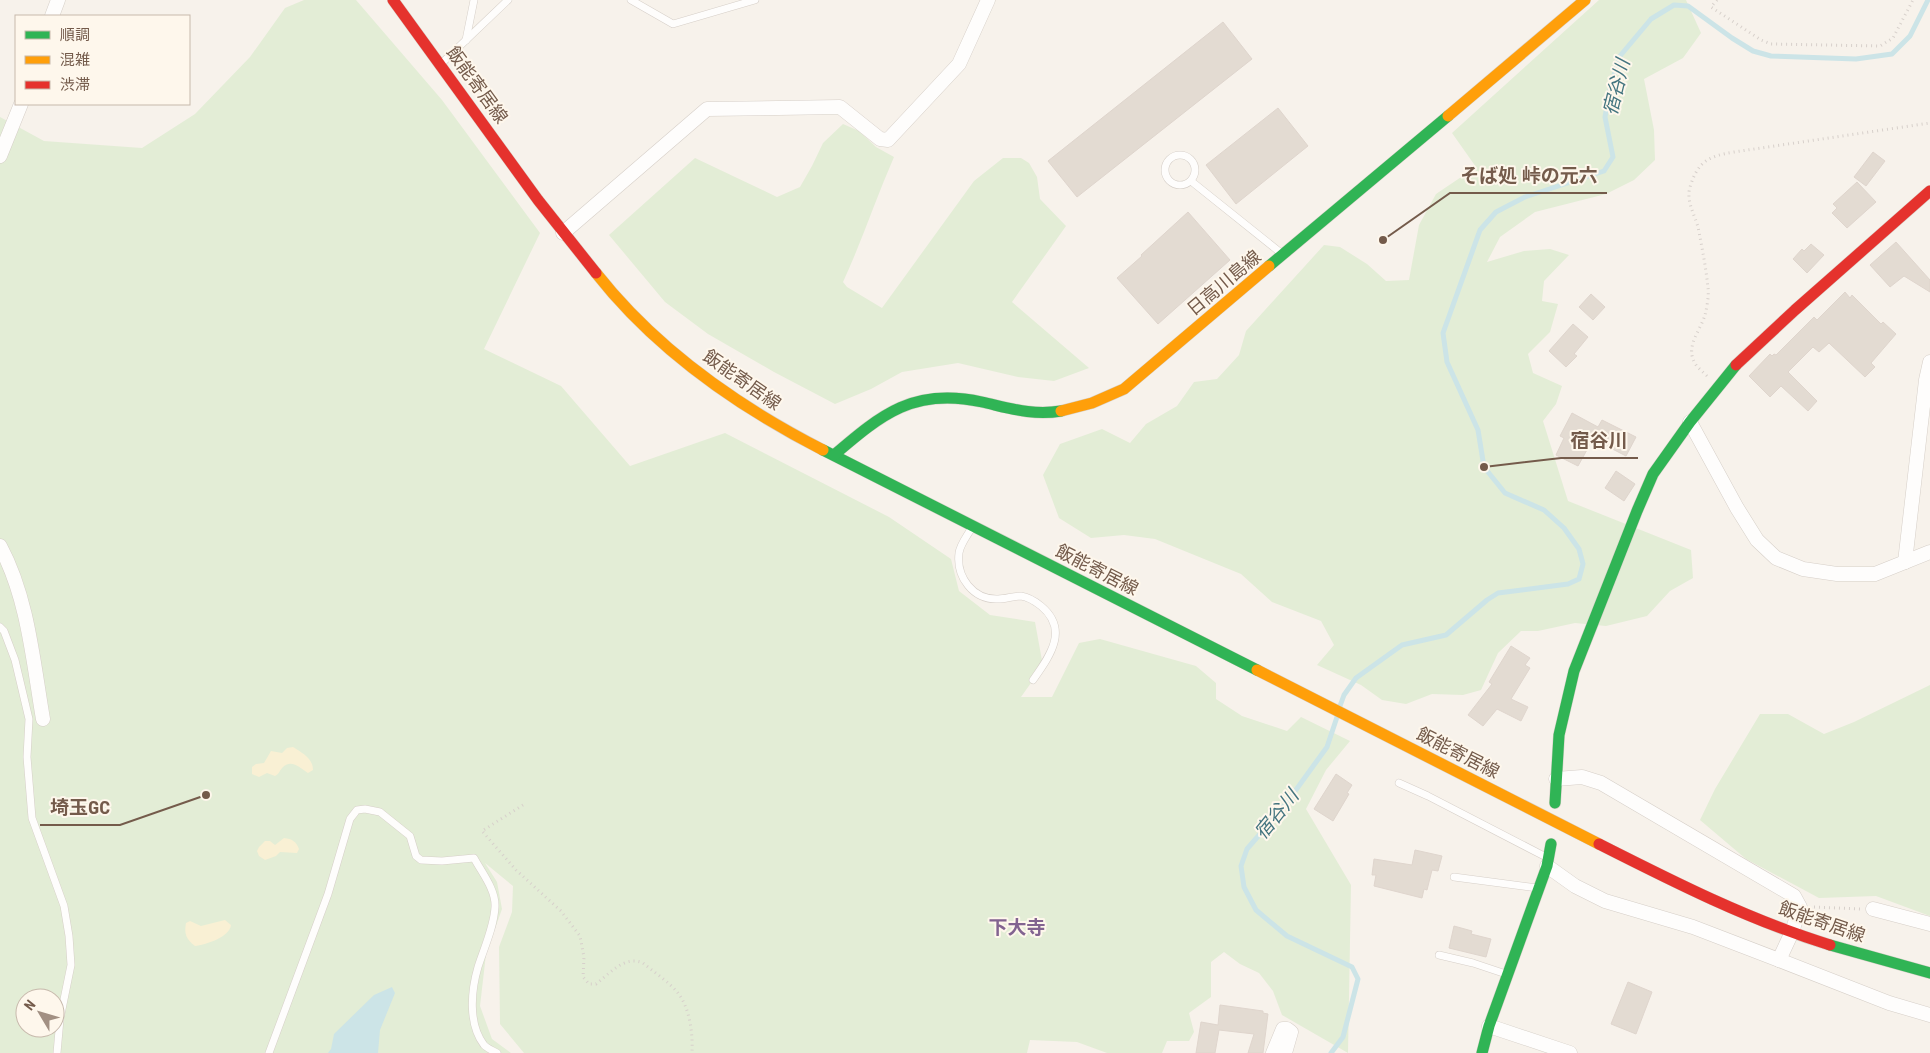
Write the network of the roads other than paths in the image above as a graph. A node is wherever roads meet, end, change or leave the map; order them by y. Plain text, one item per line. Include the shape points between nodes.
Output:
1 (58, 0) edge
2 (393, 0) edge
3 (474, 0) edge
4 (508, 0) edge
5 (630, 0) edge
6 (755, 0) edge
7 (988, 0) edge
8 (1584, 0) edge
9 (744, 1) edge
10 (52, 15) edge
11 (466, 41) junction
12 (441, 64) junction
13 (21, 105) edge
14 (0, 156) edge
15 (1191, 181) junction
16 (1930, 191) edge
17 (563, 233) junction
18 (1284, 255) junction
19 (1930, 362) edge
20 (1690, 422) junction
21 (834, 455) junction
22 (972, 527) junction
23 (0, 546) edge
24 (1930, 552) edge
25 (1905, 562) junction
26 (0, 627) edge
27 (1033, 680) dead end
28 (43, 719) dead end
29 (1556, 779) junction
30 (1399, 783) dead end
31 (1555, 803) dead end
32 (1551, 844) dead end
33 (1547, 862) junction
34 (1454, 877) dead end
35 (1539, 888) junction
36 (1873, 909) road end
37 (1930, 924) edge
38 (1792, 932) junction
39 (1440, 955) dead end
40 (1779, 960) junction
41 (1930, 973) edge
42 (1507, 974) junction
43 (1930, 1015) edge
44 (1489, 1026) junction
45 (57, 1053) edge
46 (269, 1053) edge
47 (497, 1053) edge
48 (1273, 1053) edge
49 (1285, 1053) edge
50 (1482, 1053) edge
51 (1570, 1053) edge

1 - 10 street
2 - 12 main road, 飯能寄居線
3 - 11 lane
4 - 11 lane
5 - 9 lane via 673,24
6 - 9 lane
7 - 17 street via 959,64 888,140 880,139 840,107 707,109
8 - 18 main road, 日高川島線
11 - 12 lane
12 - 17 main road, 飯能寄居線
13 - 14 street
15 - 15 lane via 1182,186 1168,181 1164,167 1170,158 1184,155 1193,162 1195,172
15 - 18 lane
16 - 20 main road via 1737,364
17 - 21 main road, 飯能寄居線 via 615,294 685,361 759,414
18 - 21 main road, 日高川島線 via 1139,378 1104,399 1049,413 1032,413 974,400 922,401 882,416
19 - 25 street
20 - 25 street via 1757,540 1776,558 1803,569 1837,574 1875,574
20 - 29 main road via 1653,474 1574,671 1559,735
21 - 22 main road, 飯能寄居線
22 - 27 lane via 959,551 962,578 971,590 998,599 1022,596 1035,602 1046,610 1056,630 1050,656
22 - 38 main road, 飯能寄居線 via 1662,876
23 - 28 street via 9,563 28,630
24 - 25 street
26 - 45 lane via 15,660 28,719 27,757 32,818 64,906 69,936 71,965
29 - 31 main road
29 - 38 street via 1582,777 1601,783 1794,896 1800,907
30 - 33 lane
32 - 33 main road
33 - 35 main road
33 - 40 street via 1575,886 1598,898 1693,927
34 - 35 lane
35 - 42 main road
36 - 37 street
38 - 40 street
38 - 41 main road, 飯能寄居線
39 - 42 lane
40 - 43 street
42 - 44 main road
44 - 50 main road
44 - 51 street
46 - 47 lane via 328,894 350,819 357,810 365,808 380,812 410,836 416,856 421,860 474,858 494,895 495,907 478,969 473,1004 474,1026 485,1046
48 - 49 street via 1283,1029 1287,1029 1291,1032

